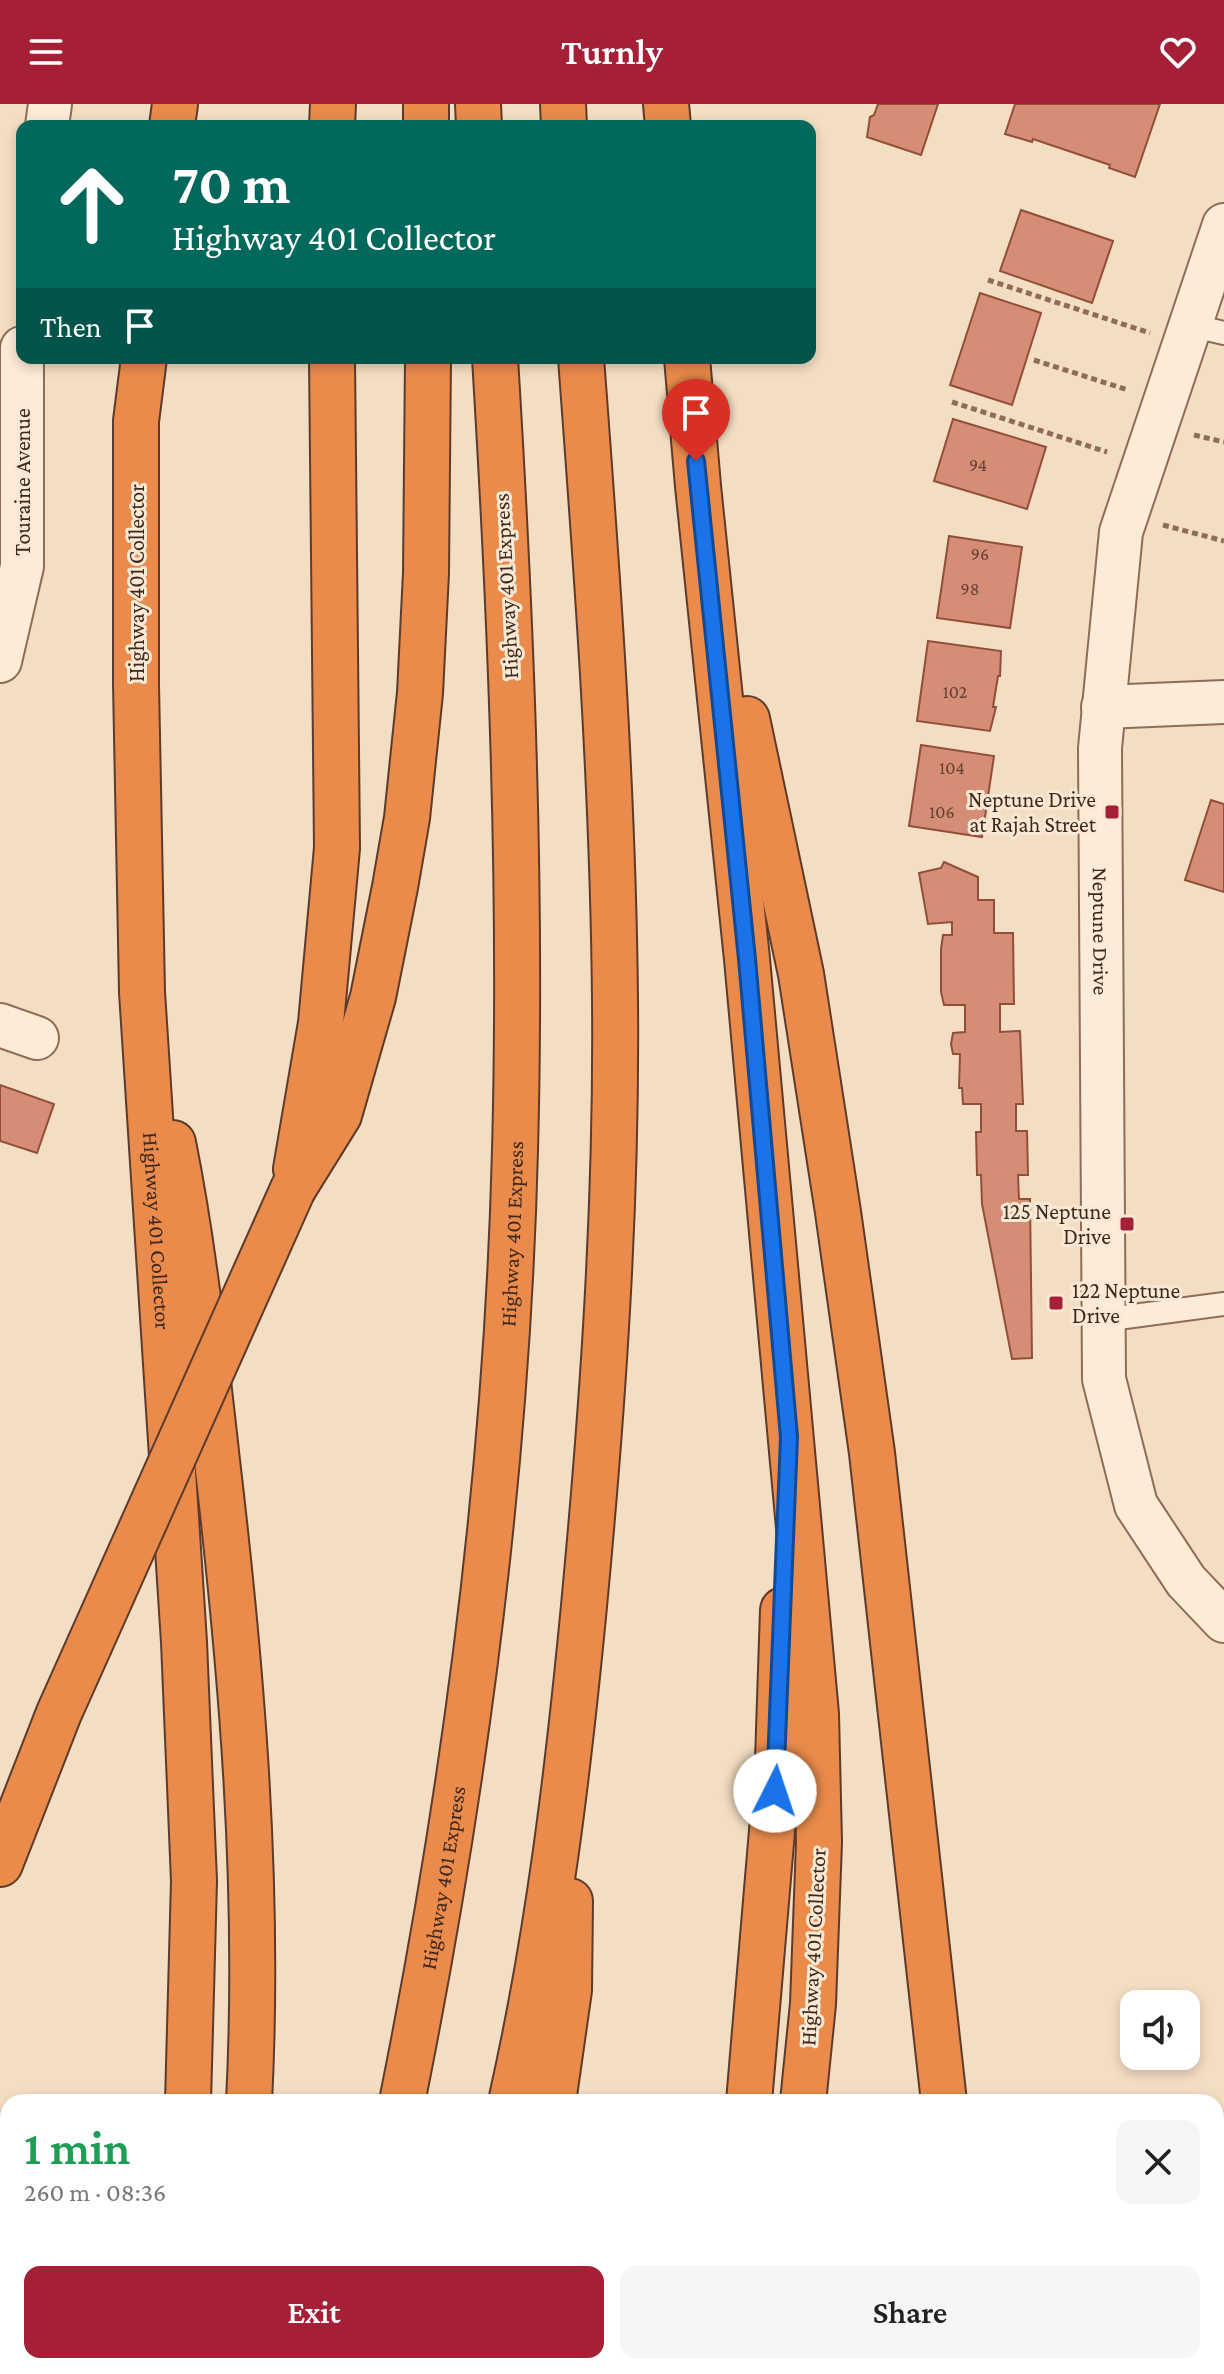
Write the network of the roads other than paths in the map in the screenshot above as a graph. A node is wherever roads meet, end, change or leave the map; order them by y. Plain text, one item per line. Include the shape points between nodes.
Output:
1 (1224, 225) edge
2 (1200, 334) edge
3 (22, 364) edge
4 (143, 364) edge
5 (332, 364) edge
6 (428, 364) edge
7 (495, 364) edge
8 (581, 364) edge
9 (688, 364) edge
10 (698, 486) junction
11 (0, 661) edge
12 (1224, 702) edge
13 (1103, 707) junction
14 (142, 992) junction
15 (293, 1189) junction
16 (1224, 1304) edge
17 (1103, 1320) junction
18 (789, 1437) junction
19 (1224, 1621) edge
20 (572, 1735) junction
21 (0, 1864) edge
22 (188, 2094) edge
23 (249, 2094) edge
24 (404, 2094) edge
25 (513, 2094) edge
26 (554, 2094) edge
27 (750, 2094) edge
28 (804, 2094) edge
29 (943, 2094) edge

1 - 2 street, Neptune Drive
2 - 13 street, Neptune Drive via 1177,418 1144,464 1121,532
3 - 11 street, Touraine Avenue via 22,566
4 - 14 highway, Highway 401 Collector via 136,421
5 - 15 highway via 337,848 321,1023
6 - 15 highway via 426,573 407,818 373,997 339,1115
7 - 24 highway, Highway 401 Express via 510,646 517,998 506,1336 466,1731 434,1943
8 - 20 highway via 610,813 615,1015 613,1181 599,1451
9 - 10 highway, Highway 401 Collector
10 - 18 highway, Highway 401 Collector via 749,975
10 - 29 highway via 801,974 838,1212 872,1453
12 - 13 street
13 - 17 street, Neptune Drive
14 - 22 highway, Highway 401 Collector via 184,1642 193,1865
14 - 23 highway via 190,1225 229,1565 252,1879
15 - 21 highway, bridge via 59,1713
16 - 17 lane
17 - 19 street, Neptune Drive via 1104,1379 1136,1505 1186,1581
18 - 27 highway via 778,1760
18 - 28 highway, Highway 401 Collector via 816,1714 819,1842
20 - 25 highway via 549,1905
20 - 26 highway via 569,1990

